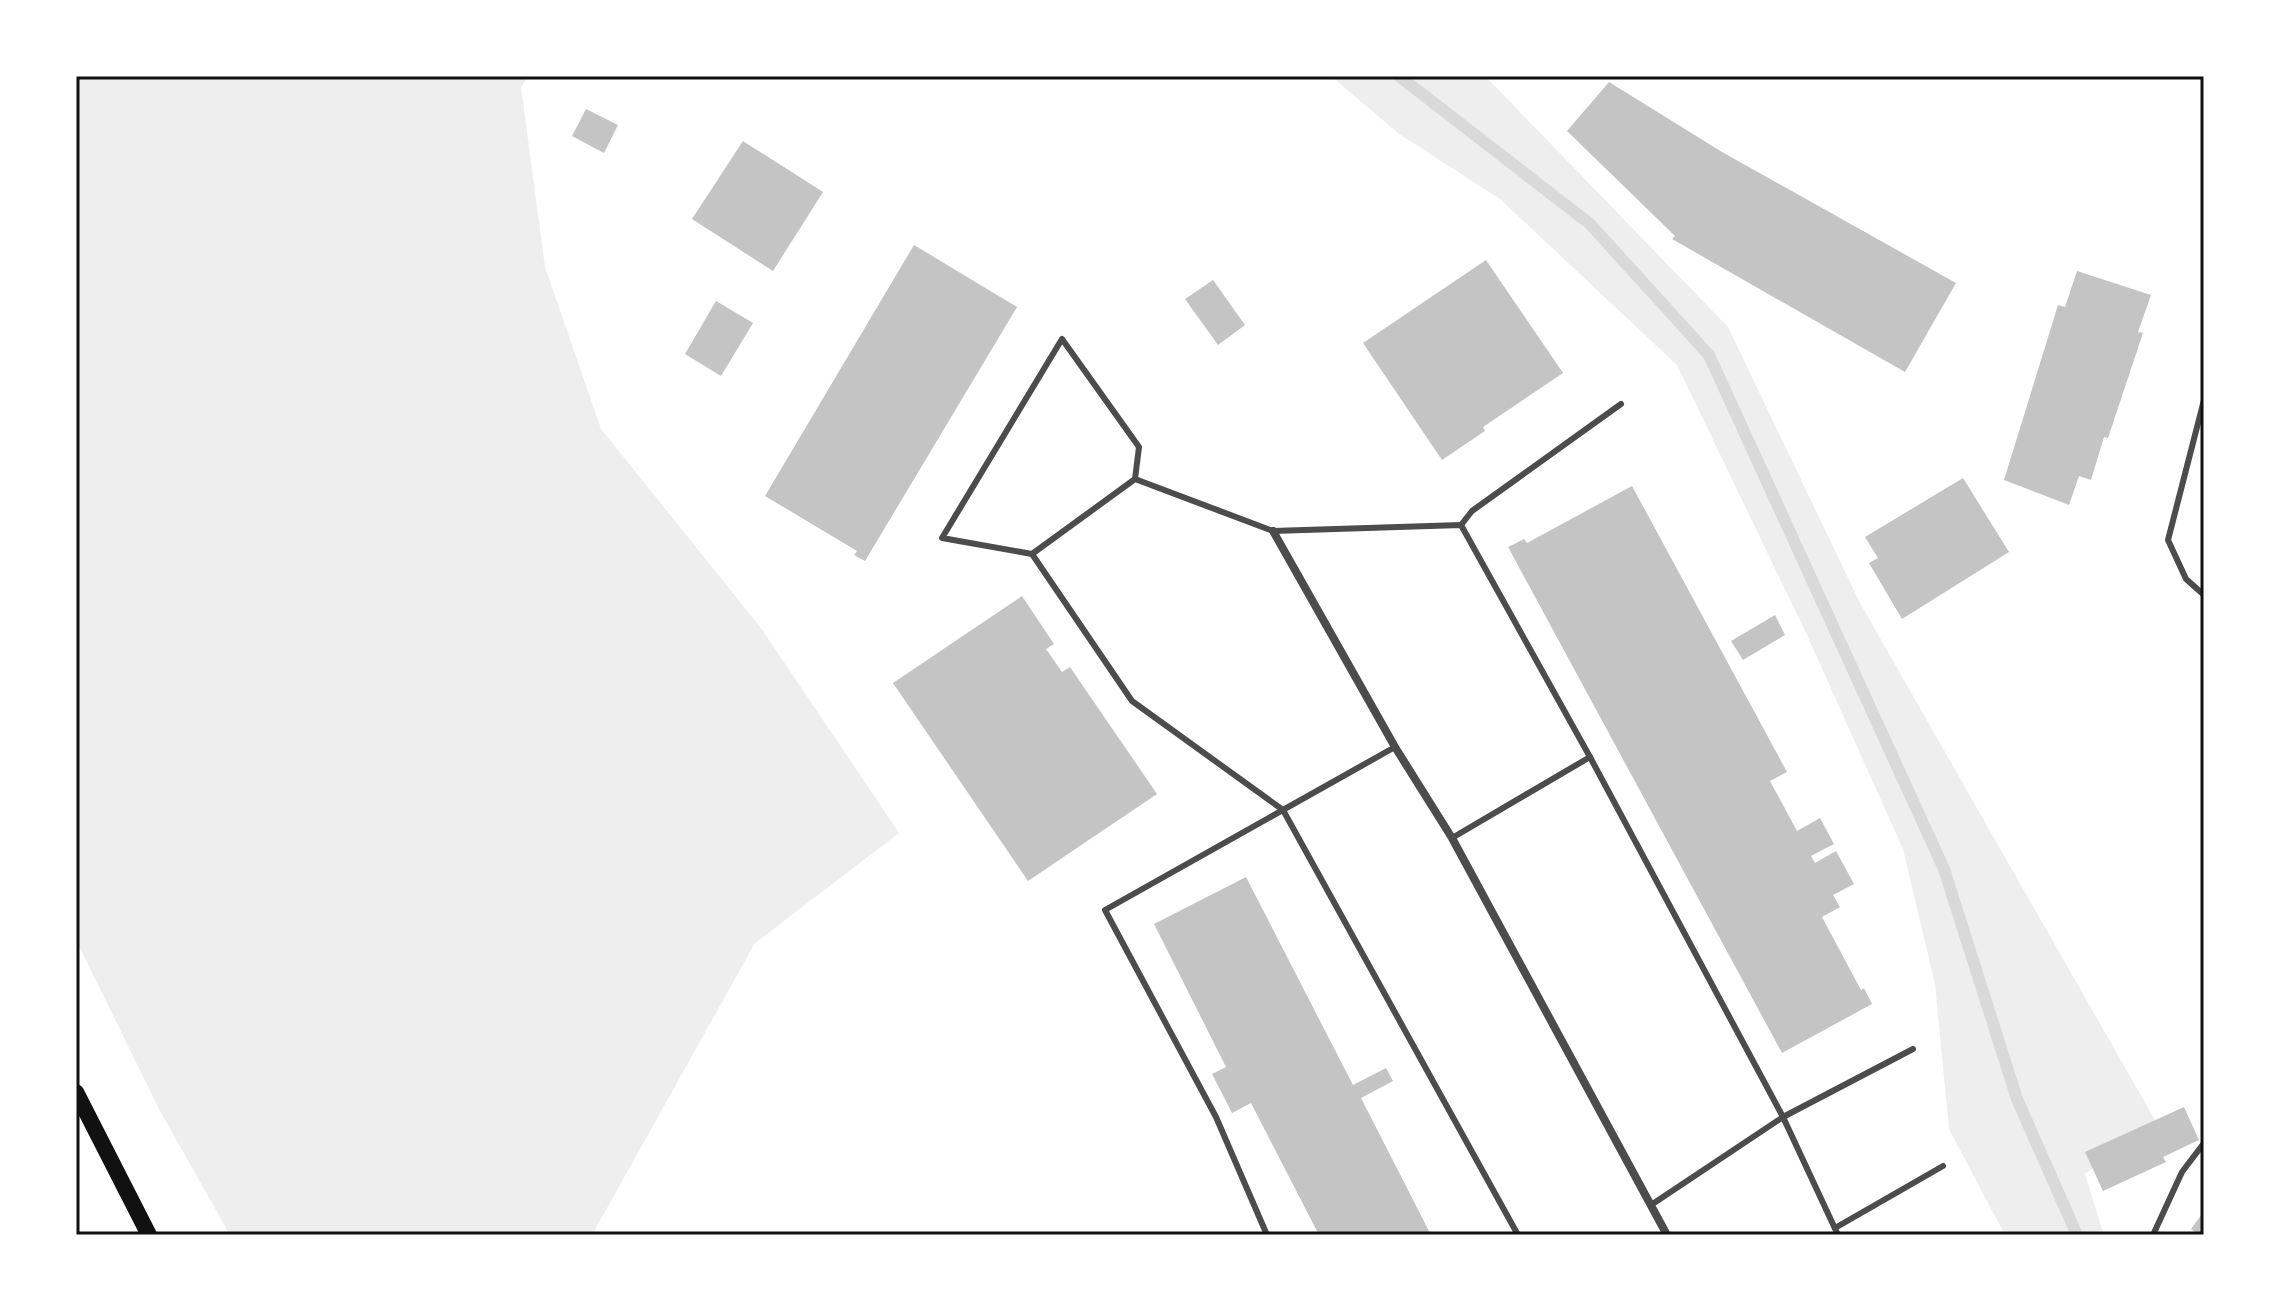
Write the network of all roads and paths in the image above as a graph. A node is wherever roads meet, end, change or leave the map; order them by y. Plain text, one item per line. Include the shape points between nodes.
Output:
1 (2204, 400) edge
2 (1621, 404) dead end
3 (1135, 479) junction
4 (1461, 525) junction
5 (1273, 531) junction
6 (1032, 554) junction
7 (2204, 595) edge
8 (1395, 747) junction
9 (1590, 757) junction
10 (1283, 810) junction
11 (1452, 838) junction
12 (1913, 1049) dead end
13 (76, 1092) edge
14 (1783, 1117) junction
15 (2204, 1143) edge
16 (1943, 1166) dead end
17 (1651, 1205) junction
18 (1836, 1232) edge
19 (149, 1235) edge
20 (1267, 1235) edge
21 (1518, 1235) edge
22 (1667, 1235) edge
23 (2153, 1235) edge

1 - 7 lane via 2168,540 2186,579
2 - 4 lane via 1472,511
3 - 5 lane
3 - 6 lane
3 - 6 lane via 1139,447 1062,339 942,538
4 - 5 lane
4 - 9 lane
5 - 8 street
6 - 10 lane via 1132,701
8 - 10 lane
8 - 11 street
9 - 11 lane
9 - 14 lane
10 - 20 lane via 1105,910 1216,1117
10 - 21 lane
11 - 17 street
12 - 14 lane
13 - 19 main road
14 - 17 lane
14 - 18 lane
15 - 23 lane via 2182,1172
16 - 18 lane
17 - 22 street

